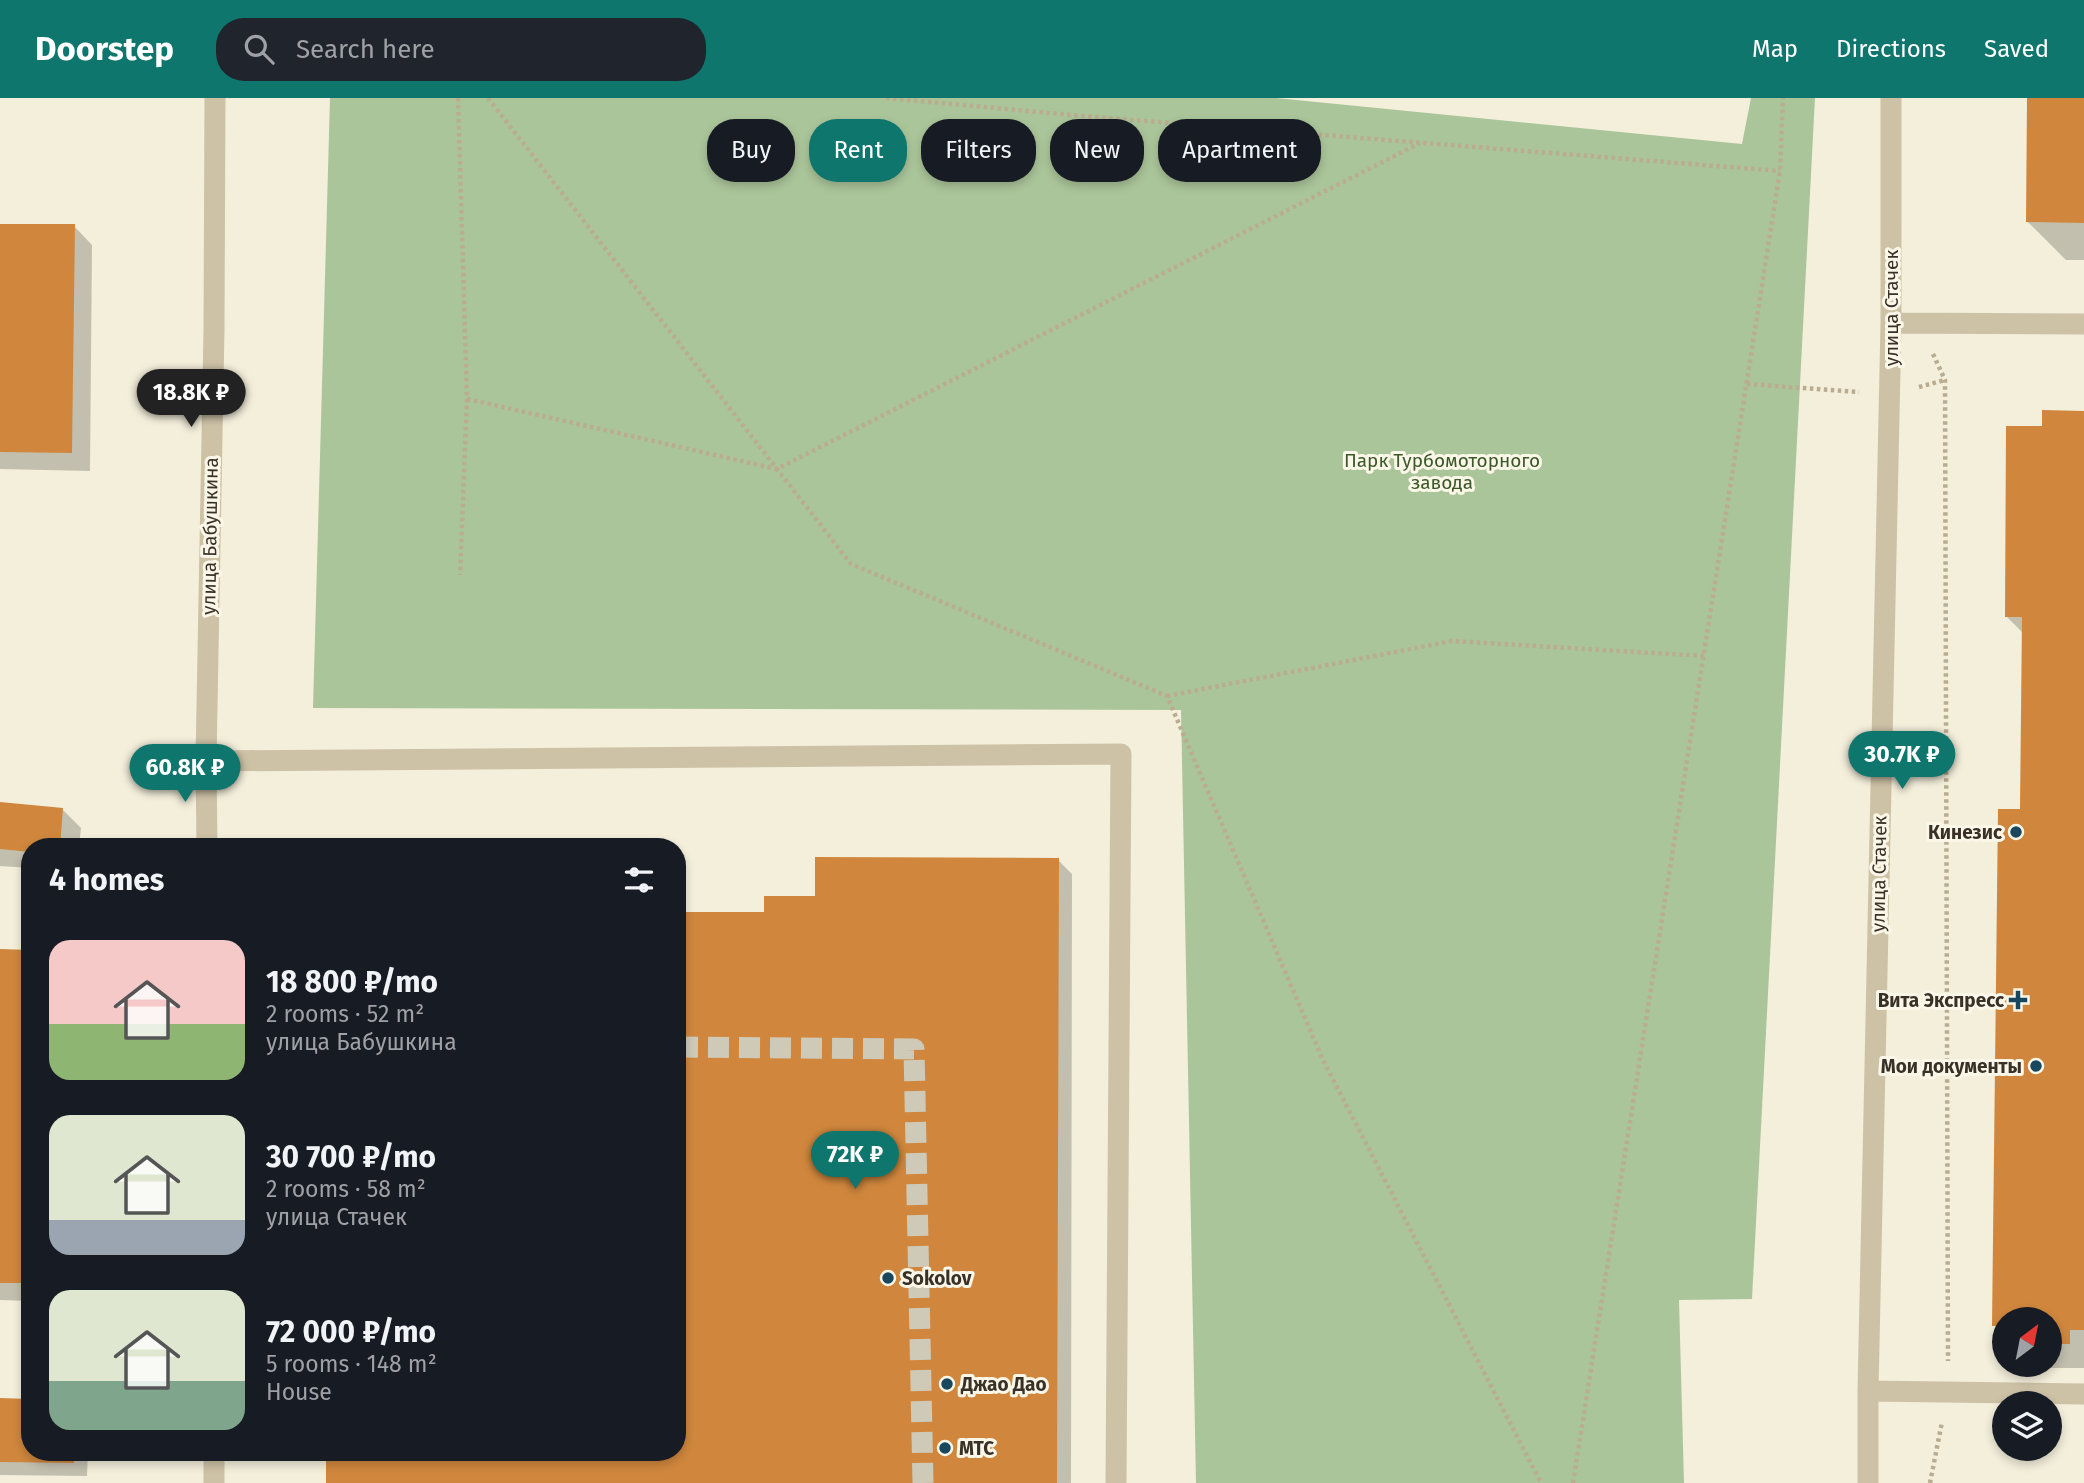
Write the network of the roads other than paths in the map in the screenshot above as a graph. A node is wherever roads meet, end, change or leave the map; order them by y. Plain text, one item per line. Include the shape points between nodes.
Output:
1 (215, 98) edge
2 (1891, 98) edge
3 (1891, 323) junction
4 (2084, 324) edge
5 (206, 761) junction
6 (207, 838) edge
7 (1868, 1391) junction
8 (2084, 1394) edge
9 (214, 1461) edge
10 (214, 1483) edge
11 (1116, 1483) edge
12 (1868, 1483) edge

1 - 5 street, улица Бабушкина
2 - 3 street, улица Стачек
3 - 4 street
3 - 7 street, улица Стачек
5 - 6 street, улица Бабушкина
5 - 11 street via 1121,754
7 - 8 street
7 - 12 street, улица Стачек
9 - 10 street

